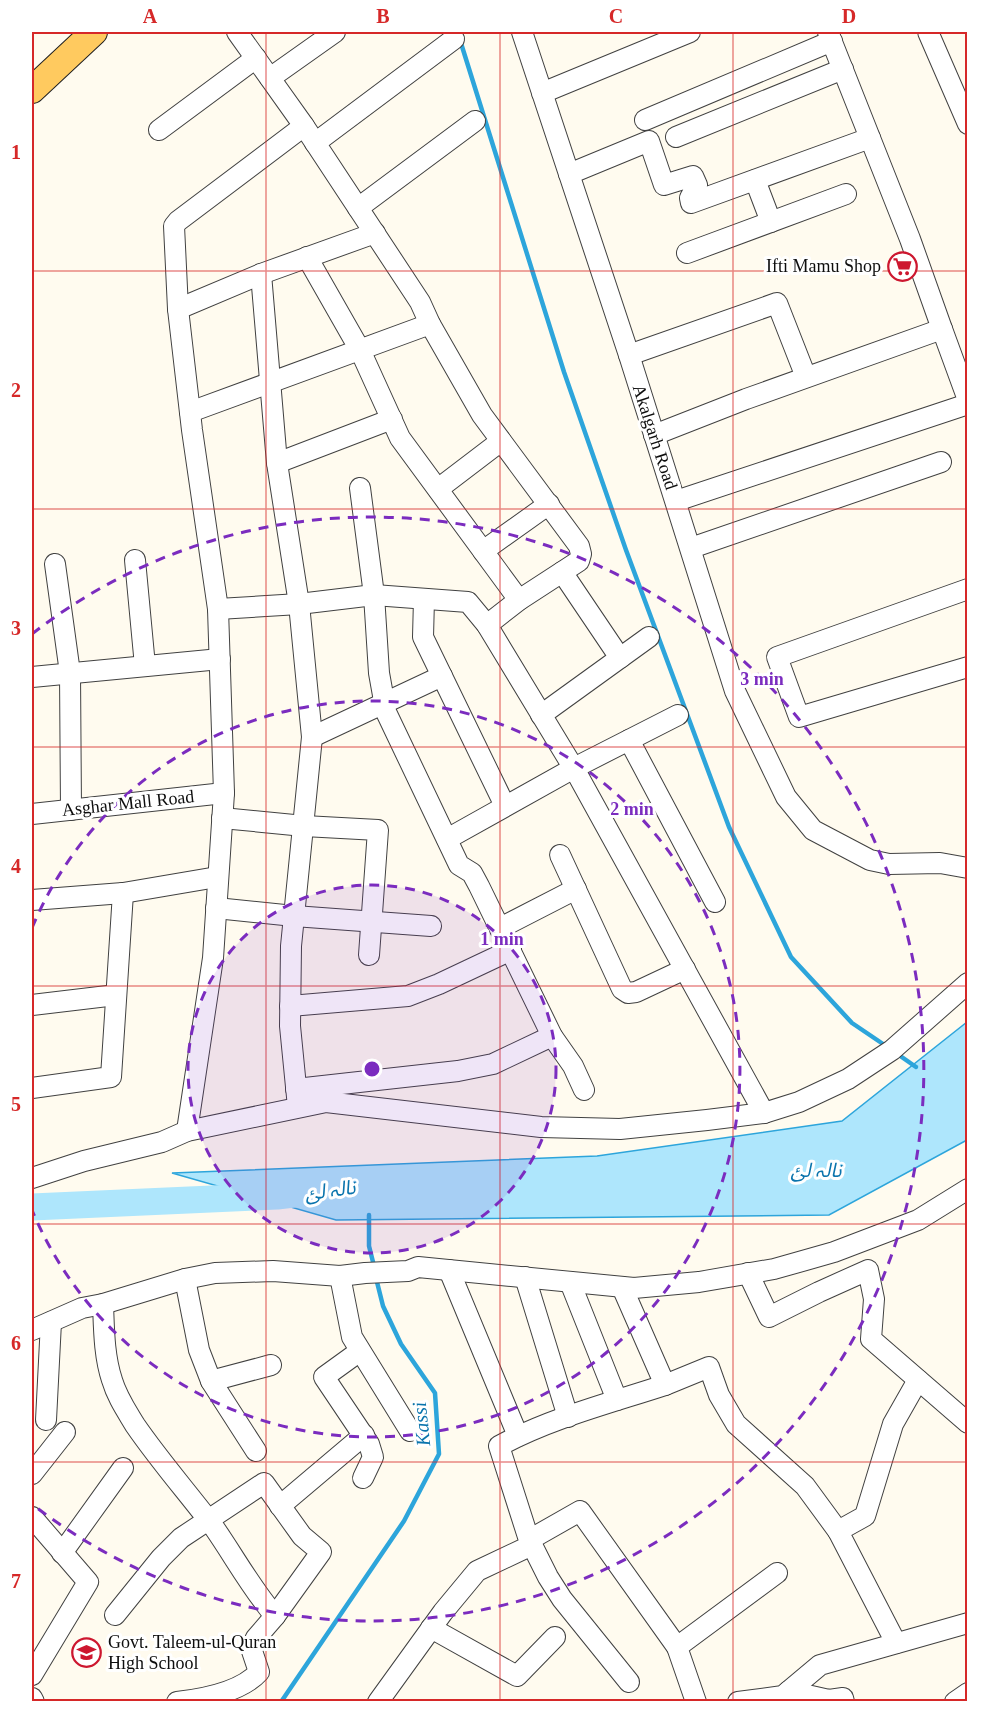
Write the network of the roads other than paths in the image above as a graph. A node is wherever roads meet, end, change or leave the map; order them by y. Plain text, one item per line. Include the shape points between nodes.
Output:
1 (94, 32) edge
2 (237, 32) edge
3 (334, 32) edge
4 (522, 32) edge
5 (690, 32) edge
6 (928, 32) edge
7 (830, 36) edge
8 (454, 39) dead end
9 (256, 58) junction
10 (843, 69) junction
11 (270, 78) junction
12 (32, 90) edge
13 (542, 93) junction
14 (645, 120) dead end
15 (474, 121) dead end
16 (968, 124) edge
17 (304, 126) junction
18 (159, 130) dead end
19 (676, 137) dead end
20 (870, 138) junction
21 (315, 143) junction
22 (569, 174) junction
23 (755, 180) junction
24 (846, 194) dead end
25 (358, 208) junction
26 (771, 222) junction
27 (375, 233) junction
28 (687, 254) dead end
29 (307, 257) junction
30 (261, 274) junction
31 (178, 309) junction
32 (430, 324) junction
33 (942, 328) junction
34 (360, 350) junction
35 (630, 355) junction
36 (806, 378) junction
37 (270, 382) junction
38 (968, 402) edge
39 (190, 412) junction
40 (392, 419) junction
41 (654, 435) junction
42 (501, 441) junction
43 (942, 462) dead end
44 (278, 463) junction
45 (360, 488) dead end
46 (438, 489) junction
47 (676, 501) junction
48 (549, 504) junction
49 (691, 548) junction
50 (483, 551) junction
51 (135, 560) dead end
52 (55, 564) dead end
53 (562, 572) junction
54 (968, 588) edge
55 (374, 595) junction
56 (424, 599) junction
57 (519, 600) junction
58 (299, 604) junction
59 (218, 609) junction
60 (487, 625) junction
61 (649, 637) dead end
62 (620, 658) junction
63 (220, 659) junction
64 (145, 666) junction
65 (968, 668) edge
66 (70, 674) junction
67 (442, 675) junction
68 (32, 677) edge
69 (384, 703) junction
70 (541, 715) junction
71 (678, 715) dead end
72 (312, 737) junction
73 (629, 740) junction
74 (574, 768) junction
75 (224, 793) junction
76 (505, 806) junction
77 (71, 810) junction
78 (32, 814) edge
79 (222, 818) junction
80 (304, 826) junction
81 (447, 839) junction
82 (560, 855) dead end
83 (968, 868) edge
84 (217, 877) junction
85 (576, 889) junction
86 (123, 893) junction
87 (32, 900) edge
88 (715, 903) dead end
89 (216, 908) junction
90 (294, 916) junction
91 (372, 921) junction
92 (431, 926) dead end
93 (500, 928) junction
94 (511, 950) junction
95 (369, 955) dead end
96 (685, 969) junction
97 (968, 983) edge
98 (116, 995) junction
99 (32, 1005) edge
100 (290, 1006) junction
101 (552, 1036) junction
102 (32, 1088) edge
103 (584, 1090) dead end
104 (297, 1098) junction
105 (764, 1113) junction
106 (187, 1131) junction
107 (32, 1178) edge
108 (968, 1189) edge
109 (449, 1270) junction
110 (748, 1273) junction
111 (340, 1276) junction
112 (525, 1277) junction
113 (185, 1279) junction
114 (570, 1282) junction
115 (622, 1287) junction
116 (103, 1304) junction
117 (51, 1322) junction
118 (32, 1330) edge
119 (360, 1351) junction
120 (271, 1365) dead end
121 (918, 1380) junction
122 (211, 1381) junction
123 (665, 1385) junction
124 (617, 1400) junction
125 (568, 1417) junction
126 (46, 1420) dead end
127 (968, 1422) edge
128 (410, 1431) dead end
129 (65, 1432) dead end
130 (364, 1436) junction
131 (518, 1436) junction
132 (147, 1442) junction
133 (256, 1451) dead end
134 (32, 1474) edge
135 (363, 1478) dead end
136 (280, 1506) junction
137 (208, 1521) junction
138 (33, 1524) edge
139 (838, 1531) junction
140 (531, 1543) junction
141 (62, 1553) junction
142 (777, 1573) dead end
143 (115, 1615) dead end
144 (275, 1616) junction
145 (968, 1623) edge
146 (431, 1628) junction
147 (555, 1637) dead end
148 (896, 1643) junction
149 (677, 1647) junction
150 (32, 1675) edge
151 (629, 1682) dead end
152 (789, 1691) junction
153 (177, 1701) edge
154 (378, 1701) edge
155 (696, 1701) edge
156 (749, 1701) edge
157 (844, 1701) edge

1 - 12 main road
2 - 9 street
3 - 11 street
4 - 13 street, Akalgarh Road
5 - 13 street
6 - 16 street
7 - 10 street
7 - 14 street
8 - 21 street
9 - 11 street
9 - 18 street
10 - 19 street
10 - 20 street
11 - 17 street
13 - 22 street, Akalgarh Road
15 - 25 street
17 - 21 street
17 - 31 street via 174,226
20 - 23 street
20 - 33 street
21 - 25 street
22 - 23 street via 648,141 664,185 693,176 697,185 691,203
22 - 35 street, Akalgarh Road
23 - 26 street
24 - 26 street
25 - 27 street
26 - 28 street
27 - 29 street
27 - 32 street
29 - 30 street
29 - 34 street
30 - 31 street
30 - 37 street
31 - 39 street
32 - 34 street
32 - 42 street
33 - 36 street
33 - 38 street
34 - 37 street
34 - 40 street
35 - 36 street via 777,303
35 - 41 street, Akalgarh Road
36 - 41 street
37 - 39 street
37 - 44 street
38 - 47 street
39 - 59 street
40 - 44 street
40 - 46 street via 400,438
41 - 47 street, Akalgarh Road
42 - 46 street
42 - 48 street
43 - 49 street
44 - 58 street
45 - 55 street
46 - 50 street
47 - 49 street, Akalgarh Road
48 - 50 street
48 - 53 street via 581,554 579,561
49 - 83 street, Akalgarh Road via 735,691 786,797 813,830 870,860
50 - 57 street
51 - 64 street
52 - 66 street
53 - 57 street
53 - 62 street
54 - 65 street via 777,657 799,717
55 - 56 street
55 - 58 street
55 - 69 street via 378,673
56 - 60 street via 468,602
56 - 67 street via 423,637
57 - 60 street
58 - 59 street
58 - 72 street
59 - 63 street
60 - 70 street
61 - 62 street
62 - 70 street
63 - 64 street
63 - 75 street
64 - 66 street
66 - 68 street
66 - 77 street
67 - 69 street
67 - 76 street
69 - 72 street
69 - 81 street
70 - 74 street
71 - 73 street
72 - 80 street
73 - 74 street
73 - 88 street
74 - 76 street
74 - 96 street
75 - 77 street, Asghar Mall Road
75 - 79 street
76 - 81 street
77 - 78 street, Asghar Mall Road
79 - 80 street
79 - 84 street
80 - 90 street
80 - 91 street via 378,830
81 - 93 street via 459,865 476,879
82 - 85 street
84 - 86 street
84 - 89 street
85 - 93 street
85 - 96 street via 622,989 636,992
86 - 87 street
86 - 98 street
89 - 90 street
89 - 106 street via 213,958
90 - 91 street
90 - 100 street
91 - 92 street
91 - 95 street
93 - 94 street
94 - 100 street via 408,996
94 - 101 street
96 - 105 street
97 - 105 street via 892,1050 848,1079
98 - 99 street
98 - 102 street via 111,1077
100 - 104 street
101 - 103 street
101 - 104 street via 493,1064
104 - 105 street via 541,1127 620,1129
104 - 106 street
106 - 107 street via 162,1142
108 - 110 street via 918,1220 834,1252
109 - 111 street via 418,1267
109 - 112 street
109 - 131 street
110 - 115 street via 699,1282
110 - 121 street via 769,1317 868,1270 874,1299 872,1339
111 - 113 street via 273,1271 215,1273
111 - 119 street via 352,1336
112 - 114 street
112 - 125 street
113 - 116 street
113 - 122 street via 199,1350
114 - 115 street
114 - 124 street
115 - 123 street
116 - 117 street via 82,1308
116 - 132 street via 104,1342 111,1379
117 - 118 street
117 - 126 street
119 - 128 street
119 - 130 street via 324,1377
120 - 122 street
121 - 127 street
121 - 139 street via 893,1424 865,1516
122 - 133 street
123 - 124 street
123 - 139 street via 709,1367 736,1424 805,1486
124 - 125 street
125 - 131 street
129 - 134 street
130 - 135 street via 373,1457
130 - 136 street
131 - 140 street via 500,1446
132 - 137 street
132 - 141 street via 122,1468
136 - 137 street via 264,1483
136 - 144 street via 302,1536 321,1552
137 - 143 street via 181,1538
137 - 144 street
138 - 141 street
139 - 148 street
140 - 146 street via 477,1571
140 - 149 street via 580,1511
140 - 151 street via 562,1599
141 - 150 street via 88,1582
142 - 149 street
144 - 153 street via 251,1648 259,1672 251,1681 193,1700
145 - 148 street
146 - 147 street via 517,1676
146 - 154 street
148 - 152 street via 820,1665
149 - 155 street
152 - 156 street via 783,1696
152 - 157 street

